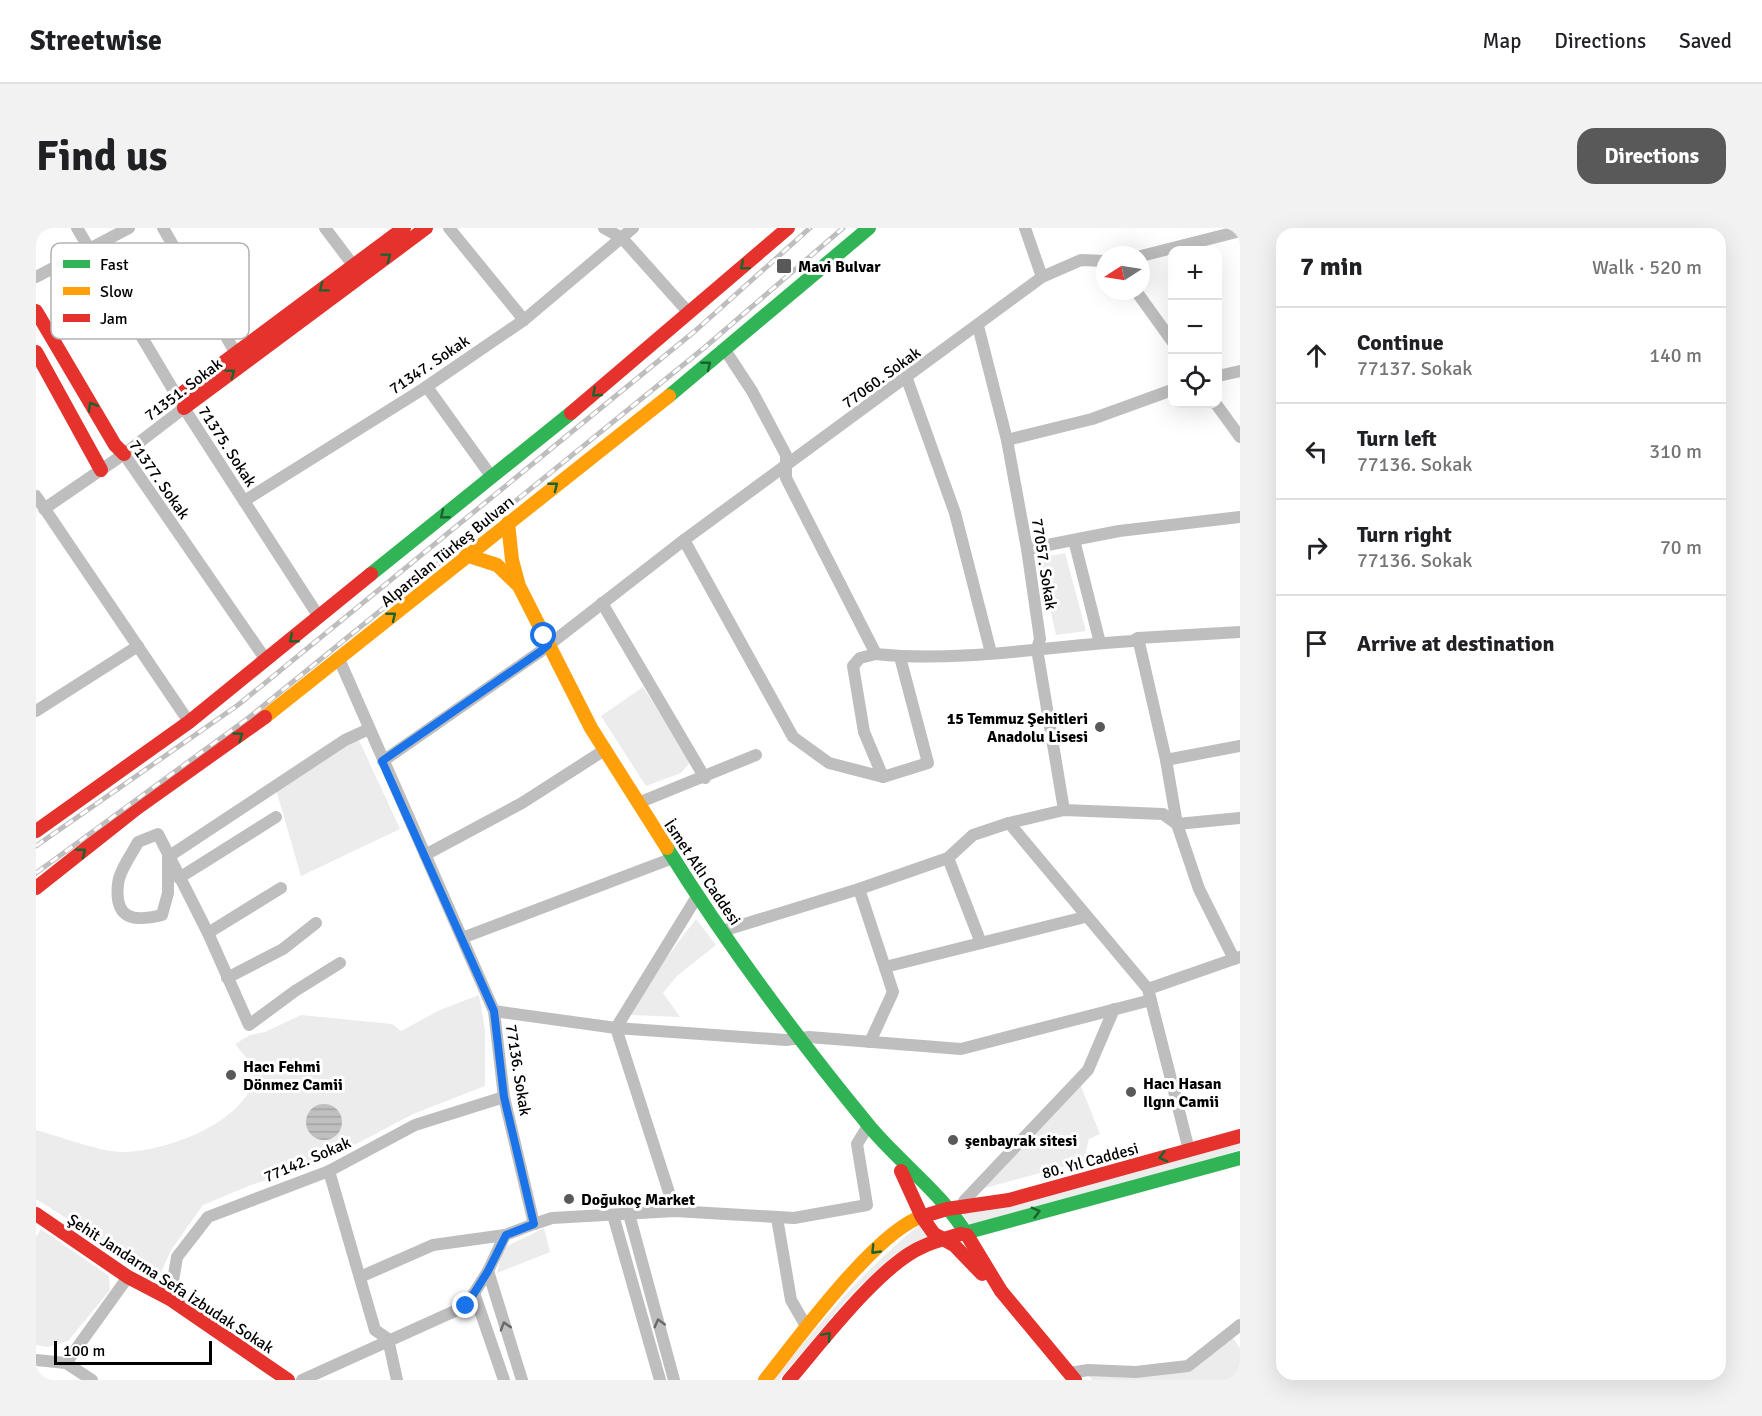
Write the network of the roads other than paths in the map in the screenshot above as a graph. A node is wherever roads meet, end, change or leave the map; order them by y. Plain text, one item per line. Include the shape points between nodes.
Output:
1 (77, 228) edge
2 (129, 228) edge
3 (163, 228) edge
4 (324, 228) edge
5 (404, 228) edge
6 (426, 228) edge
7 (449, 228) edge
8 (604, 228) edge
9 (633, 228) edge
10 (788, 228) edge
11 (869, 228) edge
12 (1025, 228) edge
13 (1240, 231) edge
14 (622, 238) junction
15 (85, 243) edge
16 (100, 243) edge
17 (172, 243) edge
18 (1150, 254) edge
19 (1096, 261) edge
20 (353, 265) junction
21 (51, 269) edge
22 (36, 277) edge
23 (1042, 277) junction
24 (1143, 300) edge
25 (36, 311) edge
26 (689, 313) junction
27 (524, 320) junction
28 (978, 326) junction
29 (1168, 334) edge
30 (51, 336) edge
31 (53, 339) edge
32 (142, 339) edge
33 (227, 339) edge
34 (726, 350) junction
35 (36, 352) edge
36 (235, 352) junction
37 (1240, 370) edge
38 (1222, 375) edge
39 (907, 379) junction
40 (427, 387) junction
41 (1168, 392) edge
42 (180, 403) junction
43 (1219, 408) edge
44 (1240, 437) edge
45 (1007, 440) junction
46 (124, 454) junction
47 (786, 467) junction
48 (101, 470) junction
49 (491, 476) junction
50 (36, 496) edge
51 (244, 501) junction
52 (44, 509) junction
53 (1240, 517) edge
54 (508, 523) junction
55 (684, 540) junction
56 (1074, 540) junction
57 (1027, 549) junction
58 (466, 555) junction
59 (519, 586) junction
60 (602, 603) junction
61 (319, 617) junction
62 (1240, 633) edge
63 (1138, 638) junction
64 (1100, 643) junction
65 (138, 645) junction
66 (548, 645) junction
67 (1037, 649) junction
68 (991, 653) junction
69 (876, 654) junction
70 (900, 657) junction
71 (339, 659) junction
72 (266, 660) junction
73 (36, 711) edge
74 (189, 722) junction
75 (369, 729) junction
76 (1240, 746) edge
77 (603, 751) junction
78 (756, 755) dead end
79 (1166, 760) junction
80 (382, 761) junction
81 (883, 777) junction
82 (705, 778) junction
83 (638, 803) junction
84 (1064, 810) junction
85 (276, 817) dead end
86 (1240, 818) edge
87 (1009, 823) junction
88 (1177, 824) junction
89 (36, 831) edge
90 (425, 855) junction
91 (168, 857) junction
92 (673, 858) junction
93 (948, 858) junction
94 (179, 878) junction
95 (36, 888) edge
96 (281, 888) dead end
97 (859, 889) junction
98 (698, 895) junction
99 (1085, 917) junction
100 (316, 923) dead end
101 (722, 931) junction
102 (208, 933) junction
103 (462, 938) junction
104 (981, 943) junction
105 (1237, 958) edge
106 (340, 963) dead end
107 (885, 967) junction
108 (227, 978) junction
109 (1149, 994) junction
110 (1114, 1010) junction
111 (494, 1011) junction
112 (616, 1029) junction
113 (797, 1038) junction
114 (870, 1042) junction
115 (504, 1097) junction
116 (868, 1126) junction
117 (1240, 1136) edge
118 (1189, 1150) junction
119 (893, 1155) junction
120 (1240, 1158) edge
121 (329, 1171) junction
122 (965, 1208) junction
123 (947, 1209) junction
124 (675, 1212) junction
125 (629, 1214) junction
126 (613, 1215) junction
127 (922, 1217) junction
128 (777, 1218) junction
129 (38, 1219) edge
130 (534, 1224) junction
131 (966, 1234) junction
132 (506, 1235) junction
133 (946, 1240) junction
134 (488, 1271) junction
135 (128, 1277) junction
136 (360, 1277) junction
137 (1001, 1291) junction
138 (474, 1293) junction
139 (170, 1299) junction
140 (806, 1326) junction
141 (1238, 1330) edge
142 (388, 1339) junction
143 (36, 1360) edge
144 (66, 1363) junction
145 (1072, 1377) edge
146 (793, 1378) edge
147 (92, 1380) edge
148 (287, 1380) edge
149 (302, 1380) edge
150 (397, 1380) edge
151 (504, 1380) edge
152 (522, 1380) edge
153 (660, 1380) edge
154 (674, 1380) edge
155 (765, 1380) edge

1 - 15 street, 71375. Sokak
2 - 16 street
3 - 17 street
4 - 20 street
5 - 20 main road, 71351. Sokak
42 -> 6 main road, 71351. Sokak
7 - 27 street
8 - 14 street
9 - 14 street, 71347. Sokak
10 -> 26 main road, Alparslan Türkeş Bulvarı
11 - 34 main road, Alparslan Türkeş Bulvarı
12 - 23 street
13 - 18 street
14 - 26 street
14 - 27 street, 71347. Sokak
19 - 23 street, 77060. Sokak via 1081,260
20 -> 36 main road, 71351. Sokak
21 - 22 street
23 - 28 street, 77060. Sokak
24 - 29 street
30 -> 25 main road, 71377. Sokak
26 -> 49 main road, Alparslan Türkeş Bulvarı
27 - 40 street, 71347. Sokak
28 - 39 street, 77060. Sokak
28 - 45 street, 77057. Sokak
46 -> 31 main road, 71377. Sokak
32 - 42 street, 71375. Sokak
33 - 36 street
34 - 47 street via 786,455
54 -> 34 main road, Alparslan Türkeş Bulvarı
35 - 48 main road
36 - 42 main road, 71351. Sokak
37 - 38 street
39 - 47 street, 77060. Sokak
39 - 68 street via 956,513
40 - 49 street
40 - 51 street, 71347. Sokak
41 - 45 street via 1092,419
42 - 46 street, 71351. Sokak
42 - 51 street, 71375. Sokak
43 - 44 street
45 - 57 street, 77057. Sokak
46 - 48 street, 71351. Sokak
46 - 72 street, 71377. Sokak
47 - 55 street, 77060. Sokak
47 - 69 street via 786,478
48 - 52 street, 71351. Sokak
49 -> 61 main road, Alparslan Türkeş Bulvarı
50 - 52 street
51 - 61 street, 71375. Sokak
52 - 65 street
53 - 56 street
54 - 58 main road, Alparslan Türkeş Bulvarı
54 - 59 main road
55 - 60 street, 77060. Sokak
55 - 81 street via 793,737 829,763
56 - 57 street
56 - 64 street
57 - 67 street, 77057. Sokak via 1040,639
58 - 59 main road via 497,565
71 -> 58 main road, Alparslan Türkeş Bulvarı
59 - 66 main road, İsmet Atlı Caddesi
60 - 66 street, 77060. Sokak
60 - 82 street
61 -> 72 main road, Alparslan Türkeş Bulvarı
62 - 63 street
63 - 64 street
63 - 79 street
64 - 67 street
65 - 73 street
65 - 74 street
66 - 77 main road, İsmet Atlı Caddesi
66 - 80 street, 77060. Sokak
67 - 68 street
67 - 84 street, 77057. Sokak
68 - 70 street
69 - 70 street
69 - 81 street via 860,658 853,666 864,732
70 - 81 street via 928,763
71 - 75 street, 77136. Sokak
95 -> 71 main road, Alparslan Türkeş Bulvarı
72 - 74 main road, Alparslan Türkeş Bulvarı
74 - 89 main road, Alparslan Türkeş Bulvarı
75 - 80 street, 77136. Sokak
75 - 91 street via 345,740
76 - 79 street
77 - 83 main road, İsmet Atlı Caddesi
77 - 90 street via 522,803
78 - 82 street
79 - 88 street
80 - 90 street, 77136. Sokak
82 - 83 street
83 - 92 main road, İsmet Atlı Caddesi
84 - 87 street
84 - 88 street via 1163,814
85 - 94 street
86 - 88 street
87 - 93 street via 973,835
87 - 99 street
88 - 105 street via 1199,890
90 - 103 street, 77136. Sokak
91 - 91 street via 168,893 162,915 141,920 127,917 120,908 117,883 138,842 158,834
91 - 94 street
92 - 98 main road, İsmet Atlı Caddesi
92 - 103 street
93 - 97 street
93 - 104 street
94 - 102 street
96 - 102 street
97 - 101 street
97 - 107 street
98 - 101 main road, İsmet Atlı Caddesi
98 - 112 street
99 - 104 street
99 - 109 street
100 - 108 street via 284,949
101 - 113 main road, İsmet Atlı Caddesi
102 - 108 street
103 - 111 street, 77136. Sokak
104 - 107 street
105 - 109 street
106 - 108 street via 249,1025
107 - 114 street via 893,992
109 - 110 street
109 - 118 street
110 - 114 street via 961,1049
110 - 122 street via 1088,1070 964,1201
111 - 112 street
111 - 115 street, 77136. Sokak
112 - 113 street
112 - 124 street
113 - 114 street
113 - 116 main road, İsmet Atlı Caddesi
115 - 121 street, 77142. Sokak via 415,1125
115 - 130 street, 77136. Sokak
116 - 119 main road, İsmet Atlı Caddesi
116 - 128 street via 857,1144 867,1205
117 - 118 main road, 80. Yıl Caddesi
118 -> 122 main road, 80. Yıl Caddesi via 1009,1200
119 - 123 main road, İsmet Atlı Caddesi
119 - 127 main road, İsmet Atlı Caddesi
131 -> 120 main road
121 - 136 street
121 - 139 street, 77142. Sokak via 208,1217 177,1257
122 - 123 main road, 80. Yıl Caddesi
123 - 127 main road, 80. Yıl Caddesi
123 - 131 main road, İsmet Atlı Caddesi
124 - 125 street
124 - 128 street
125 - 126 street
154 -> 125 street
126 - 130 street via 552,1218
126 - 153 street
127 - 133 main road, İsmet Atlı Caddesi via 934,1234
127 -> 140 main road via 911,1220 884,1241
128 - 140 street via 791,1300
129 - 135 main road, Şehit Jandarma Sefa İzbudak Sokak
130 - 132 street
131 - 133 main road
131 - 137 main road
132 - 134 street
132 - 136 street via 433,1245
133 - 137 main road
146 -> 133 main road via 852,1307 900,1260 921,1247
134 - 138 street
152 -> 134 street
135 - 139 main road, Şehit Jandarma Sefa İzbudak Sokak
135 - 144 street
136 - 142 street via 375,1330
137 - 145 main road
138 - 142 street via 466,1306
138 - 151 street
139 - 148 main road, Şehit Jandarma Sefa İzbudak Sokak
140 - 155 main road
141 - 145 street via 1188,1366 1136,1372 1088,1370
142 - 149 street
142 - 150 street
143 - 144 street
144 - 147 street

